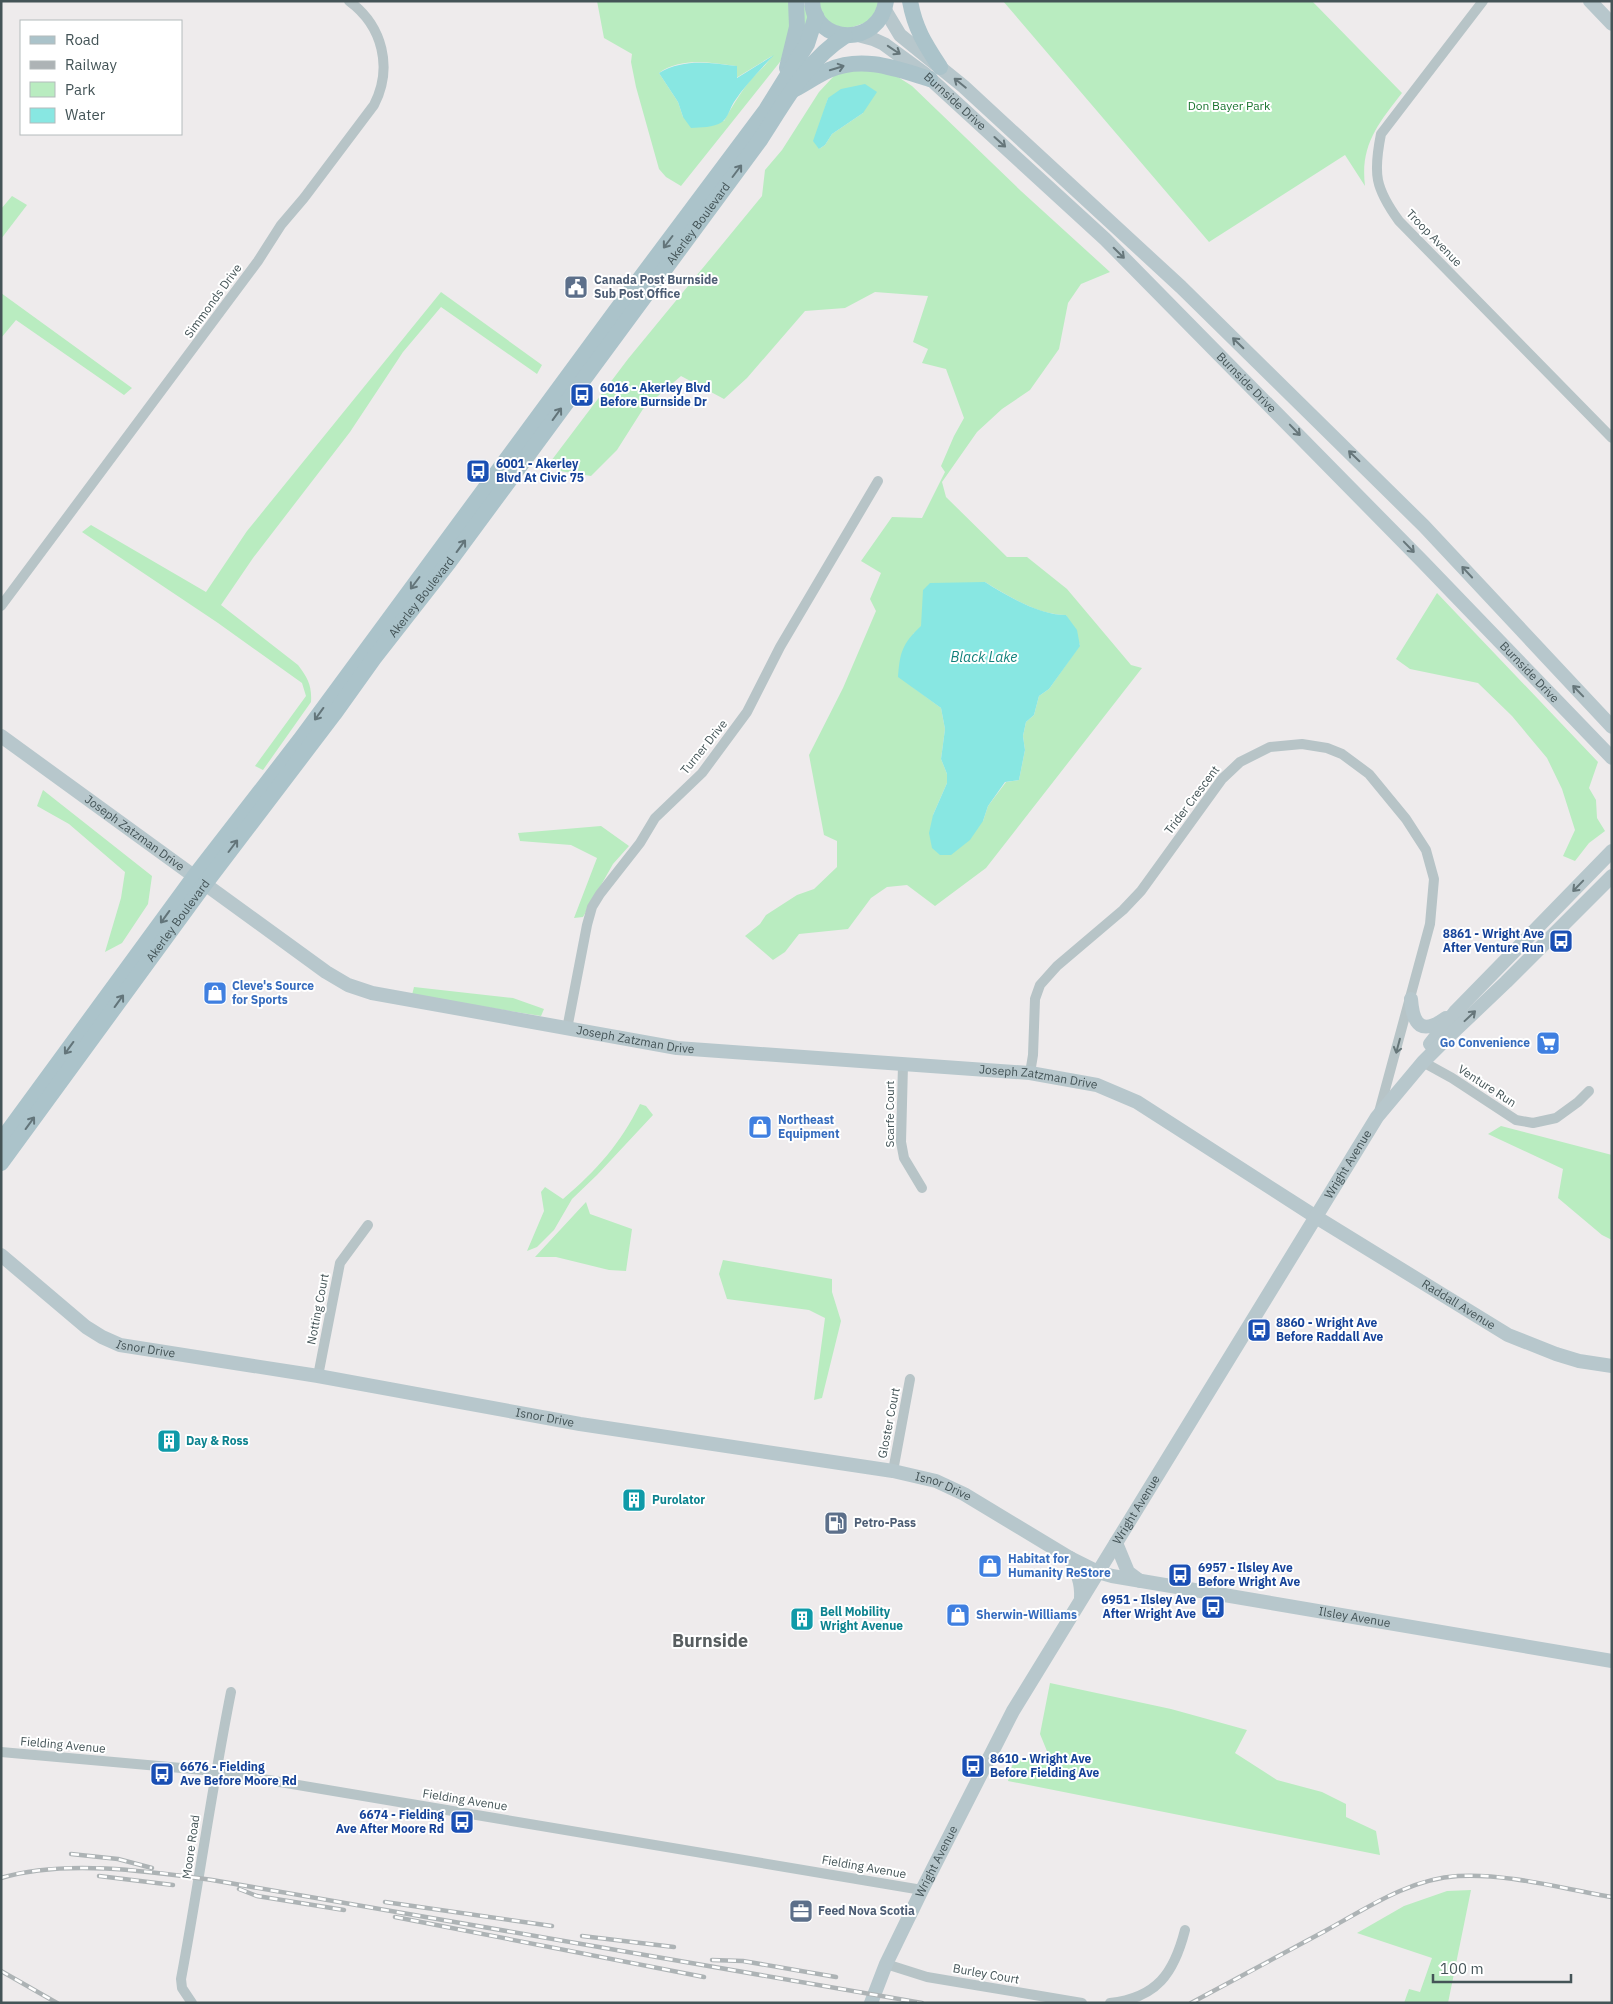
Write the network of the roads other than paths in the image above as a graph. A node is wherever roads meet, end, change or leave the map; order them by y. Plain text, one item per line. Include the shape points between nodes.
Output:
1 (349, 1) edge
2 (796, 1) edge
3 (910, 1) edge
4 (1483, 1) edge
5 (1590, 1) edge
6 (885, 6) edge
7 (814, 9) edge
8 (1612, 24) edge
9 (851, 36) junction
10 (935, 73) junction
11 (788, 87) junction
12 (1612, 438) edge
13 (878, 481) dead end
14 (1, 606) edge
15 (1612, 726) edge
16 (1, 736) edge
17 (1612, 758) edge
18 (1612, 851) edge
19 (1612, 876) edge
20 (199, 881) junction
21 (1508, 958) junction
22 (1506, 982) junction
23 (1411, 999) junction
24 (1455, 1012) junction
25 (567, 1030) junction
26 (1423, 1062) junction
27 (903, 1065) junction
28 (1030, 1073) junction
29 (1590, 1091) dead end
30 (1378, 1117) junction
31 (1, 1141) edge
32 (1, 1163) edge
33 (922, 1188) dead end
34 (1316, 1217) junction
35 (368, 1225) dead end
36 (1, 1255) edge
37 (1612, 1366) edge
38 (318, 1376) junction
39 (910, 1379) dead end
40 (893, 1471) junction
41 (1116, 1543) junction
42 (1070, 1558) junction
43 (1098, 1572) junction
44 (1141, 1581) junction
45 (1081, 1599) junction
46 (1612, 1661) edge
47 (231, 1692) dead end
48 (1, 1752) edge
49 (215, 1771) junction
50 (922, 1890) junction
51 (1185, 1930) dead end
52 (886, 1964) junction
53 (192, 2003) edge
54 (871, 2003) edge
55 (1082, 2003) edge
56 (1110, 2003) edge

1 - 14 street, Simmonds Drive via 370,21 383,51 384,75 374,105
2 - 11 main road via 797,27
3 - 10 main road via 919,35
4 - 12 street, Troop Avenue via 1381,134 1376,173 1380,192 1399,221
5 - 8 main road
6 - 9 main road, Akerley Boulevard via 879,21 870,30
6 - 10 main road, Burnside Drive via 900,35
7 - 9 main road via 823,26 832,32
7 - 11 main road, Akerley Boulevard via 807,44
9 -> 10 main road, Burnside Drive via 884,44
9 - 11 main road, Akerley Boulevard via 820,55
11 -> 10 main road via 851,64 874,63
15 -> 10 main road, Burnside Drive via 1404,505 1181,288 963,86
10 -> 17 main road, Burnside Drive via 1106,239
11 - 20 main road, Akerley Boulevard via 766,110 609,320
13 - 25 street, Turner Drive via 780,647 747,712 702,773 655,818 592,907
16 - 20 main road, Joseph Zatzman Drive
18 -> 21 main road, Wright Avenue
19 - 22 main road, Wright Avenue
20 - 25 main road, Joseph Zatzman Drive via 348,985 372,993
20 -> 31 main road, Akerley Boulevard
32 -> 20 main road, Akerley Boulevard
21 - 22 main road via 1504,973
21 - 24 main road, Wright Avenue
26 -> 22 main road, Wright Avenue
23 - 24 main road via 1412,1015 1424,1027 1434,1027
23 - 28 street, Trider Crescent via 1433,904 1434,879 1426,850 1370,774 1342,754 1302,744 1270,747 1240,762 1222,779 1141,891 1040,985 1035,999
23 -> 30 street, Trider Crescent
24 - 26 main road, Wright Avenue via 1425,1050
25 - 27 main road, Joseph Zatzman Drive via 677,1048
26 - 29 street, Venture Run via 1516,1120 1533,1123 1556,1118
26 - 30 main road, Wright Avenue
27 - 28 main road, Joseph Zatzman Drive
27 - 33 street, Scarfe Court via 901,1142 904,1158
28 - 34 main road, Joseph Zatzman Drive via 1097,1085 1137,1102
30 - 34 main road, Wright Avenue
34 - 37 main road, Raddall Avenue via 1508,1334 1556,1354
34 - 41 main road, Wright Avenue
35 - 38 street, Notting Court via 340,1263
36 - 38 main road, Isnor Drive via 86,1327 120,1345
38 - 40 main road, Isnor Drive via 580,1424
39 - 40 street, Gloster Court
40 - 42 main road, Isnor Drive via 936,1482 964,1494
41 - 43 main road, Wright Avenue
41 - 44 main road via 1128,1572
42 - 43 main road, Isnor Drive
42 - 45 main road via 1082,1585
43 - 44 main road, Ilsley Avenue
43 - 45 main road, Wright Avenue
44 - 46 main road, Ilsley Avenue
45 - 50 main road, Wright Avenue via 1013,1711
47 - 49 street, Moore Road
48 - 49 street, Fielding Avenue
49 - 50 street, Fielding Avenue
49 - 53 street, Moore Road via 181,1979 182,1988
50 - 52 main road, Wright Avenue
51 - 56 street via 1179,1955 1160,1983 1133,1998
52 - 54 main road, Wright Avenue
52 - 55 street, Burley Court via 927,1977

